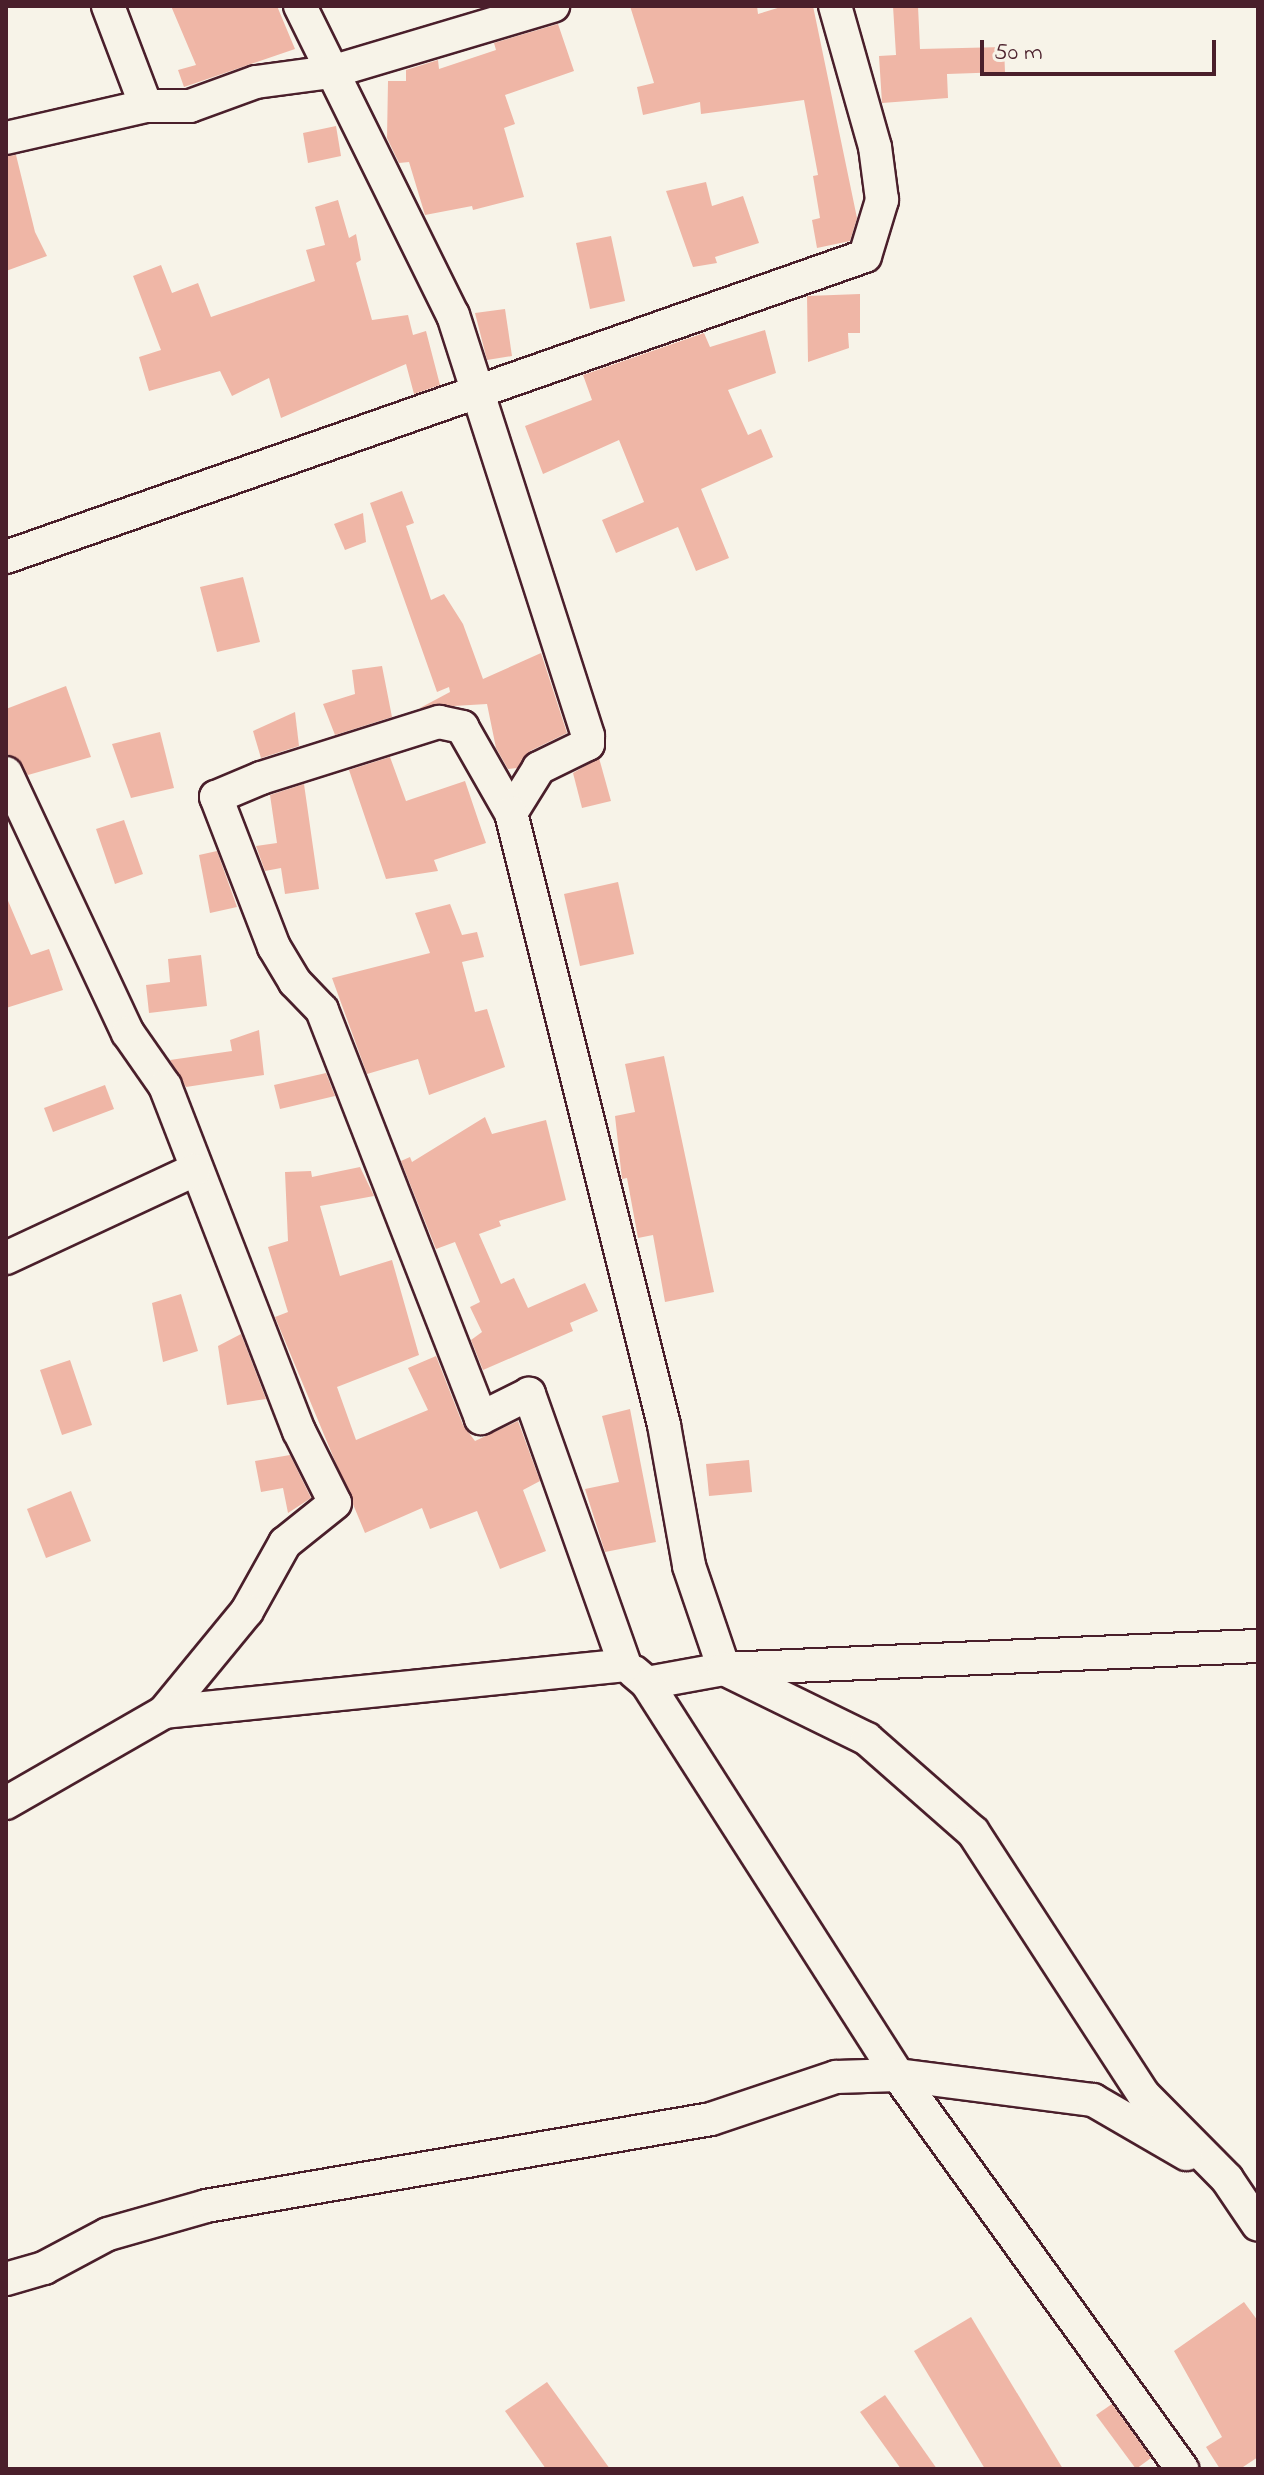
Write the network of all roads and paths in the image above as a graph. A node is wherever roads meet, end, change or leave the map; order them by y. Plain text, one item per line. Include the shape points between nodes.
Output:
1 (108, 6) edge
2 (300, 6) edge
3 (553, 6) edge
4 (835, 6) edge
5 (331, 72) junction
6 (146, 106) junction
7 (6, 138) edge
8 (477, 388) junction
9 (6, 557) edge
10 (6, 773) edge
11 (511, 813) junction
12 (195, 1170) junction
13 (6, 1258) edge
14 (1258, 1646) edge
15 (724, 1669) junction
16 (636, 1674) junction
17 (164, 1712) junction
18 (6, 1803) edge
19 (898, 2075) junction
20 (1227, 2179) junction
21 (1258, 2191) edge
22 (1258, 2225) edge
23 (6, 2279) edge
24 (1182, 2469) edge

1 - 6 street
2 - 5 street
3 - 5 street
4 - 8 street via 875,147 882,200 865,256
5 - 6 street via 256,82 190,106
5 - 8 street via 453,315
6 - 7 street
8 - 9 street
8 - 11 street via 588,736 588,744 539,768
10 - 12 street via 128,1033 165,1086
11 - 15 street via 664,1425 689,1566
11 - 16 street via 462,727 439,722 216,797 274,947 295,982 322,1010 481,1418 529,1394
12 - 13 street
12 - 17 street via 299,1431 335,1503 285,1543 247,1611
14 - 15 street
15 - 16 street
15 - 20 street via 867,1739 973,1832 1144,2095
16 - 17 street
16 - 19 street
17 - 18 street
19 - 20 street via 1093,2100
19 - 23 street via 836,2077 711,2119 206,2206 108,2234 44,2268
19 - 24 street
20 - 21 street
20 - 22 street

